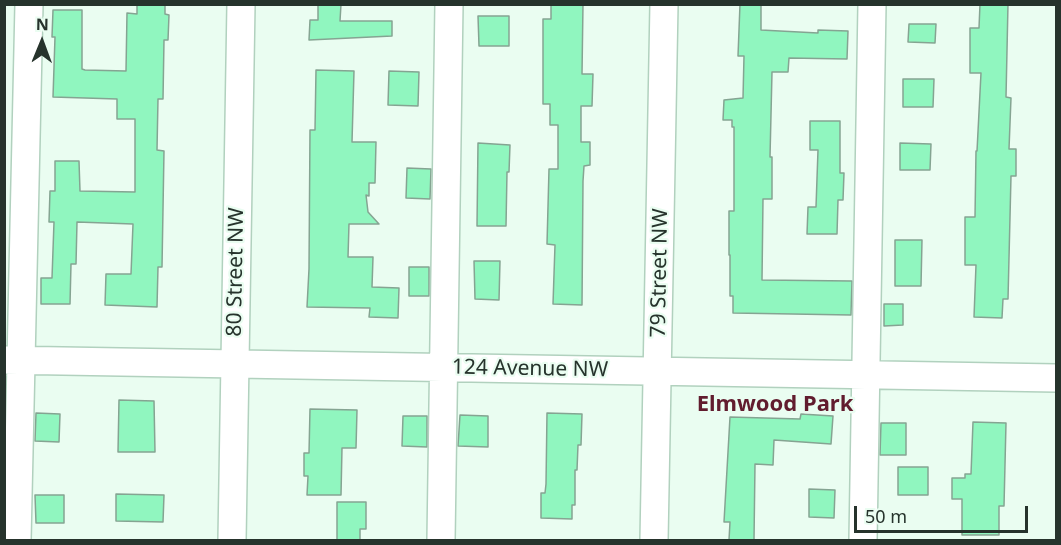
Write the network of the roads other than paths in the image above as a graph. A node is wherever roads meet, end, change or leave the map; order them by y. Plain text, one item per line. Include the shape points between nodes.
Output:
1 (29, 4) edge
2 (241, 4) edge
3 (449, 4) edge
4 (664, 4) edge
5 (872, 4) edge
6 (12, 360) edge
7 (235, 364) junction
8 (443, 367) junction
9 (658, 371) junction
10 (866, 374) junction
11 (1056, 378) edge
12 (17, 540) edge
13 (232, 540) edge
14 (441, 540) edge
15 (654, 540) edge
16 (863, 540) edge

1 - 6 street
2 - 7 street, 80 Street NW
3 - 8 street
4 - 9 street, 79 Street NW
5 - 10 street
6 - 7 street, 124 Avenue NW
6 - 12 street
7 - 8 street, 124 Avenue NW
7 - 13 street, 80 Street NW
8 - 9 street, 124 Avenue NW
8 - 14 street
9 - 10 street, 124 Avenue NW
9 - 15 street, 79 Street NW
10 - 11 street, 124 Avenue NW
10 - 16 street

